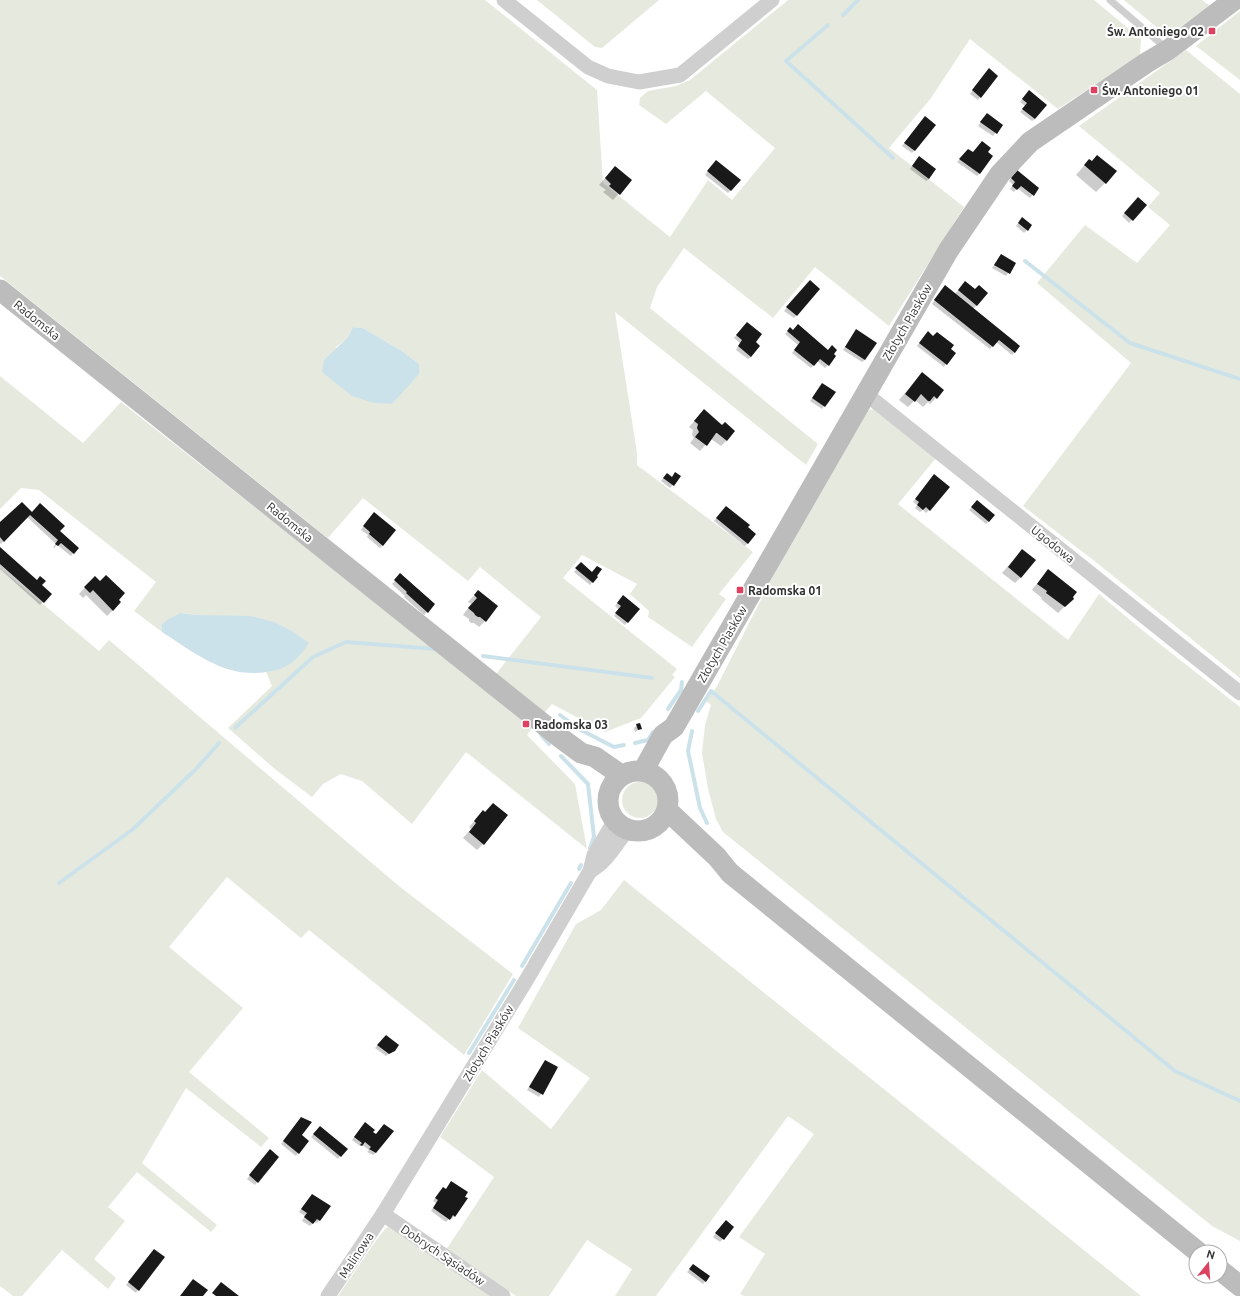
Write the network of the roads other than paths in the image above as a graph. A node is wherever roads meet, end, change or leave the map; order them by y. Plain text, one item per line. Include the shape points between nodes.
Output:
1 (504, 0) edge
2 (772, 0) edge
3 (1110, 0) edge
4 (1234, 0) edge
5 (1168, 50) junction
6 (0, 290) edge
7 (866, 394) junction
8 (1240, 693) edge
9 (650, 774) junction
10 (616, 782) junction
11 (662, 817) junction
12 (621, 825) junction
13 (383, 1214) junction
14 (1188, 1244) edge
15 (1228, 1276) edge
16 (1240, 1286) edge
17 (328, 1296) edge
18 (503, 1296) edge

1 - 2 street via 588,67 608,76 639,82 680,75
3 - 5 lane
4 - 5 street, Złotych Piasków
5 - 7 street, Złotych Piasków via 1030,142 1000,174 948,251
6 - 10 street, Radomska via 581,753 587,765
7 - 8 street, Ugodowa
7 - 9 street, Złotych Piasków via 674,727 663,735
9 - 10 street via 627,772
9 - 11 street via 663,783 667,790 668,797
10 - 12 street via 608,797 608,805 610,813
11 - 12 street via 643,831 635,831
11 - 14 street via 717,856 730,873
12 - 13 street, Złotych Piasków via 605,860 590,871 527,980
13 - 17 street, Malinowa
13 - 18 street, Dobrych Sąsiadów
15 - 16 street

